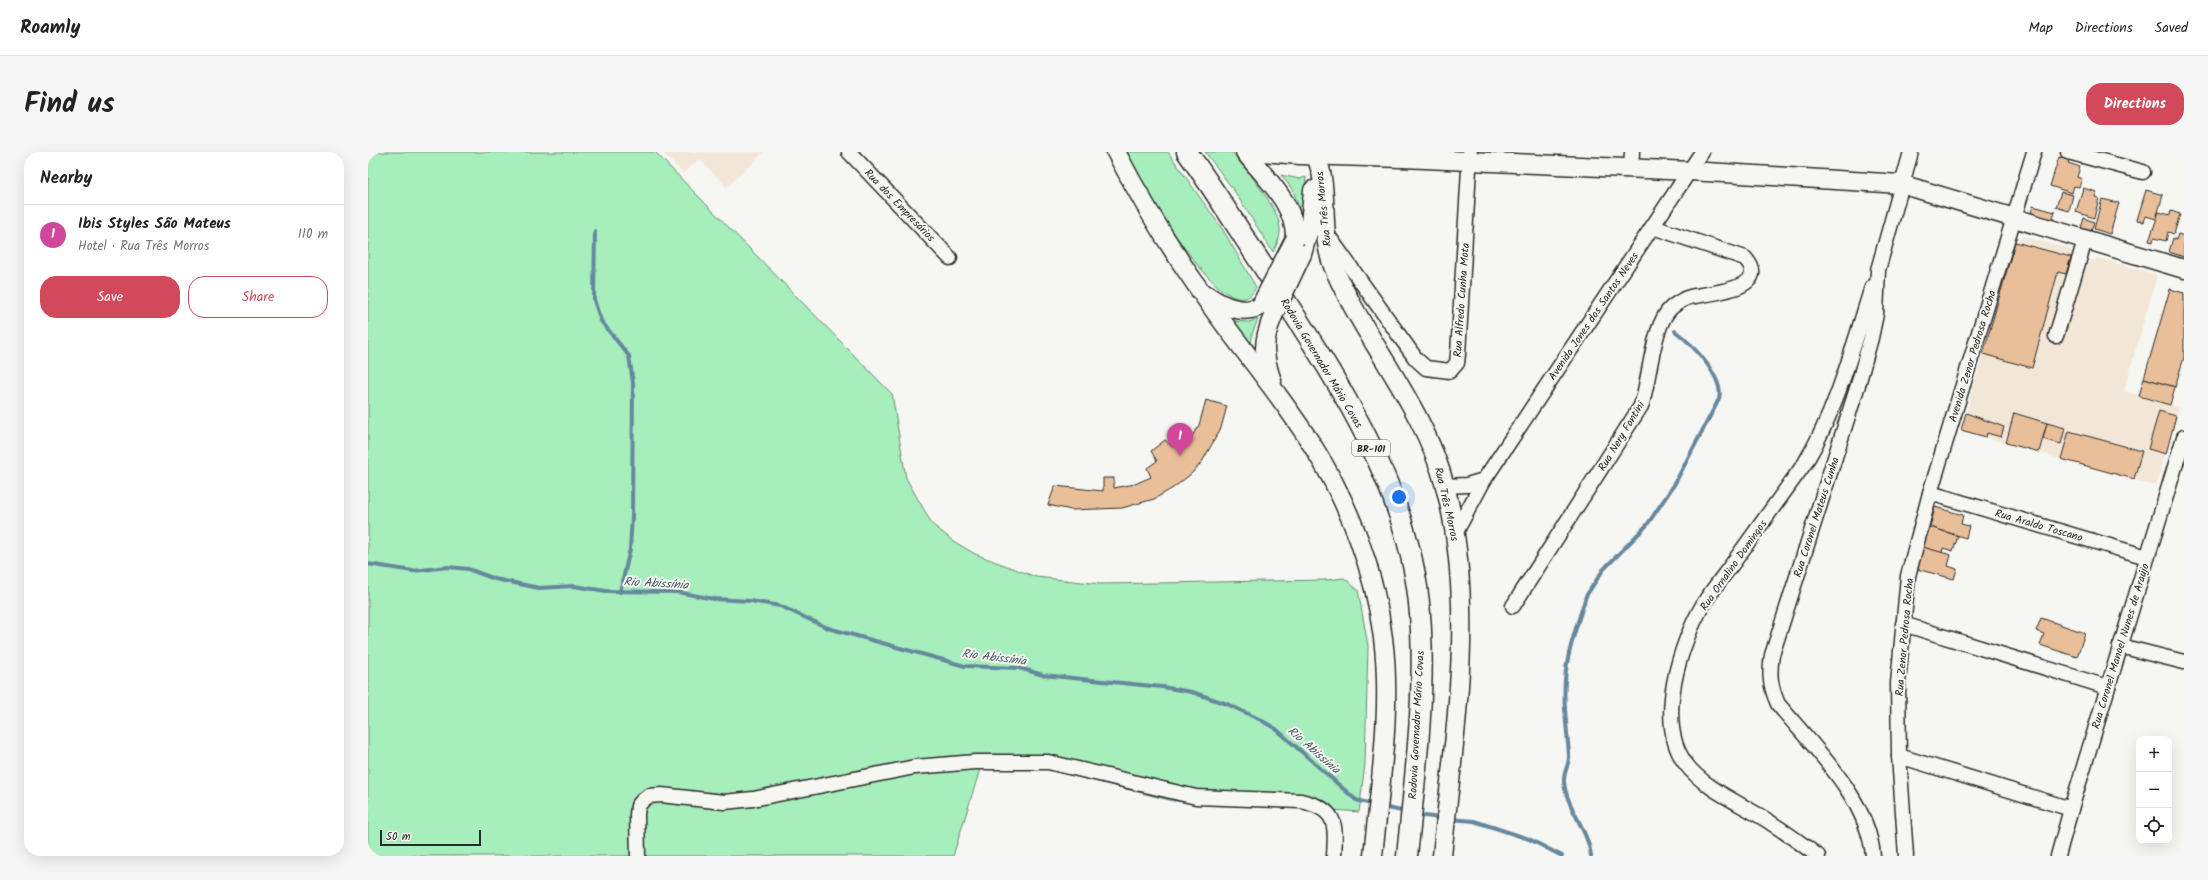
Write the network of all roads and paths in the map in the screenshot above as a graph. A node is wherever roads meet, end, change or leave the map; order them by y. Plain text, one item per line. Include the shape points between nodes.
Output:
1 (849, 152) edge
2 (1116, 152) edge
3 (1187, 152) edge
4 (1245, 152) edge
5 (1263, 152) edge
6 (1702, 152) edge
7 (1911, 152) edge
8 (2034, 152) edge
9 (2068, 152) edge
10 (1316, 154) edge
11 (1470, 157) edge
12 (1632, 160) edge
13 (1690, 171) junction
14 (2143, 172) dead end
15 (1901, 184) junction
16 (2013, 219) junction
17 (1653, 227) junction
18 (1324, 231) junction
19 (2085, 240) junction
20 (1299, 246) junction
21 (950, 258) dead end
22 (2184, 269) edge
23 (1878, 270) junction
24 (1197, 287) junction
25 (1267, 310) junction
26 (2056, 336) dead end
27 (1277, 396) junction
28 (2184, 437) edge
29 (1484, 480) junction
30 (1445, 486) junction
31 (1930, 493) junction
32 (1456, 532) junction
33 (2147, 557) junction
34 (1513, 606) dead end
35 (1903, 624) junction
36 (2120, 646) junction
37 (2184, 662) edge
38 (2107, 687) junction
39 (1899, 756) junction
40 (2071, 809) junction
41 (1408, 847) edge
42 (1373, 848) edge
43 (1442, 851) edge
44 (638, 856) edge
45 (1334, 856) edge
46 (1818, 856) edge
47 (1873, 856) edge
48 (1906, 856) edge
49 (2058, 856) edge

1 - 21 street, Rua dos Empresários
2 - 24 main road via 1164,237
3 - 41 highway, Rodovia Governador Mário Covas / BR-101 via 1292,310 1352,410 1394,499 1406,536 1420,614 1421,676
4 - 20 main road via 1288,207
5 - 10 main road
6 - 13 street, Avenida Jones dos Santos Neves
7 - 15 street, Rua Coronel Mateus Cunha
8 - 16 street
9 - 14 street
10 - 11 main road
10 - 18 main road, Rua Três Morros via 1322,176
10 - 20 main road via 1310,226
11 - 12 main road
11 - 18 street, Rua Alfredo Cunha Mota via 1458,354 1457,363 1450,371 1426,368 1416,359
12 - 13 main road
13 - 15 main road
13 - 17 street, Avenida Jones dos Santos Neves
15 - 16 main road
15 - 23 street, Rua Coronel Mateus Cunha
16 - 19 main road
16 - 31 street, Avenida Zenor Pedrosa Rocha
17 - 29 street, Avenida Jones dos Santos Neves via 1571,346
17 - 34 street, Rua Nery Fontini via 1745,258 1752,269 1750,277 1736,289 1689,297 1664,315 1641,406
18 - 30 main road, Rua Três Morros via 1329,255 1342,287 1407,397 1427,437
19 - 22 main road
19 - 26 street
20 - 25 main road, bridge
23 - 46 street, Rua Ornalino Domingos via 1818,442 1705,602 1691,630 1672,692 1670,725 1685,763 1697,776 1723,795 1772,823
23 - 47 street, Rua Coronel Mateus Cunha via 1876,314 1870,345 1772,655 1769,672 1771,688 1778,704 1852,794 1863,815
24 - 25 main road via 1228,307
24 - 27 main road
25 - 27 main road via 1265,358
27 - 42 main road via 1315,448 1343,503 1374,587 1387,672
28 - 33 street, Rua Coronel Manoel Nunes de Araújo
29 - 30 street via 1467,485
29 - 32 street, Avenida Jones dos Santos Neves
30 - 32 main road, Rua Três Morros
31 - 33 street, Rua Araldo Toscano
31 - 35 street, Rua Zenor Pedrosa Rocha via 1908,576
32 - 43 main road, Rua Três Morros via 1462,615
33 - 36 street, Rua Coronel Manoel Nunes de Araújo
35 - 38 street
35 - 39 street, Rua Zenor Pedrosa Rocha via 1898,682
36 - 37 street
36 - 38 street, Rua Coronel Manoel Nunes de Araújo
38 - 40 street, Rua Coronel Manoel Nunes de Araújo
39 - 40 street
39 - 48 street, Rua Zenor Pedrosa Rocha
40 - 49 street, Rua Coronel Manoel Nunes de Araújo
44 - 45 street via 638,806 649,796 731,801 777,795 915,767 975,762 1048,762 1196,797 1310,803 1332,816 1335,823

